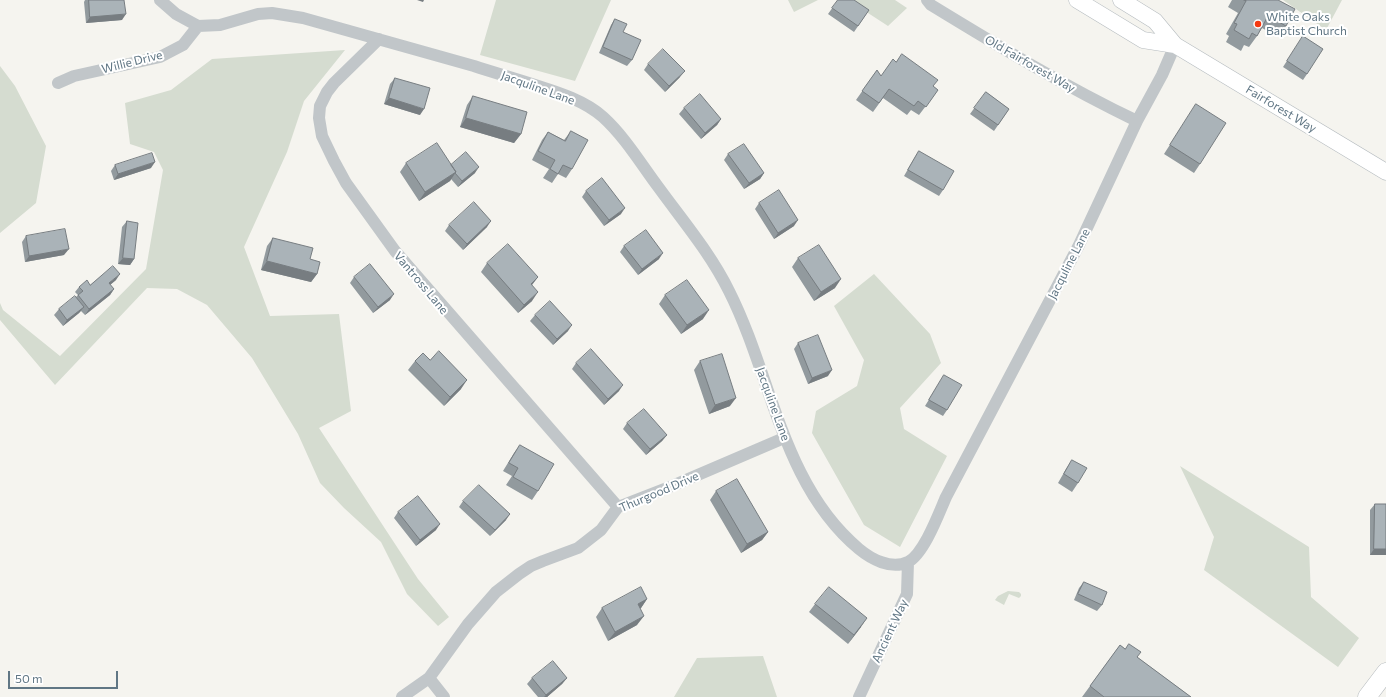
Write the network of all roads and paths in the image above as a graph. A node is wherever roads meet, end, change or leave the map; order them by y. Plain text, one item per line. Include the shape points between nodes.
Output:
1 (160, 0) edge
2 (927, 0) edge
3 (1077, 0) edge
4 (1121, 0) edge
5 (198, 26) junction
6 (379, 39) junction
7 (1175, 45) junction
8 (58, 83) dead end
9 (1137, 121) junction
10 (1386, 172) edge
11 (784, 438) junction
12 (618, 507) junction
13 (908, 562) junction
14 (1386, 672) edge
15 (429, 678) junction
16 (402, 697) edge
17 (444, 697) edge
18 (859, 697) edge
19 (1367, 697) edge

1 - 5 street via 176,14
2 - 9 street, Old Fairforest Way via 997,46 1089,98
3 - 7 main road, Fairforest Way via 1143,40
4 - 7 main road, Fairforest Way via 1155,21
5 - 6 street, Jacquline Lane via 220,25 258,14 272,13 303,18
5 - 8 street, Willie Drive via 183,45 160,57 74,76
6 - 11 street, Jacquline Lane via 558,93 572,98 602,116 621,136 693,235 729,290 745,325
6 - 12 street, Vantross Lane via 334,82 320,106 322,136 334,161 346,183 394,251
7 - 9 street, Jacquline Lane
7 - 10 main road, Fairforest Way
9 - 13 street, Jacquline Lane via 1079,245 946,496 933,528 920,550
11 - 12 street, Thurgood Drive
11 - 13 street, Jacquline Lane via 815,499 846,538 879,562
12 - 15 street, Thurgood Drive via 601,530 578,548 531,566 496,592 468,624
13 - 18 street, Ancient Way via 907,594
14 - 19 main road
15 - 16 street, Thurgood Drive
15 - 17 street

